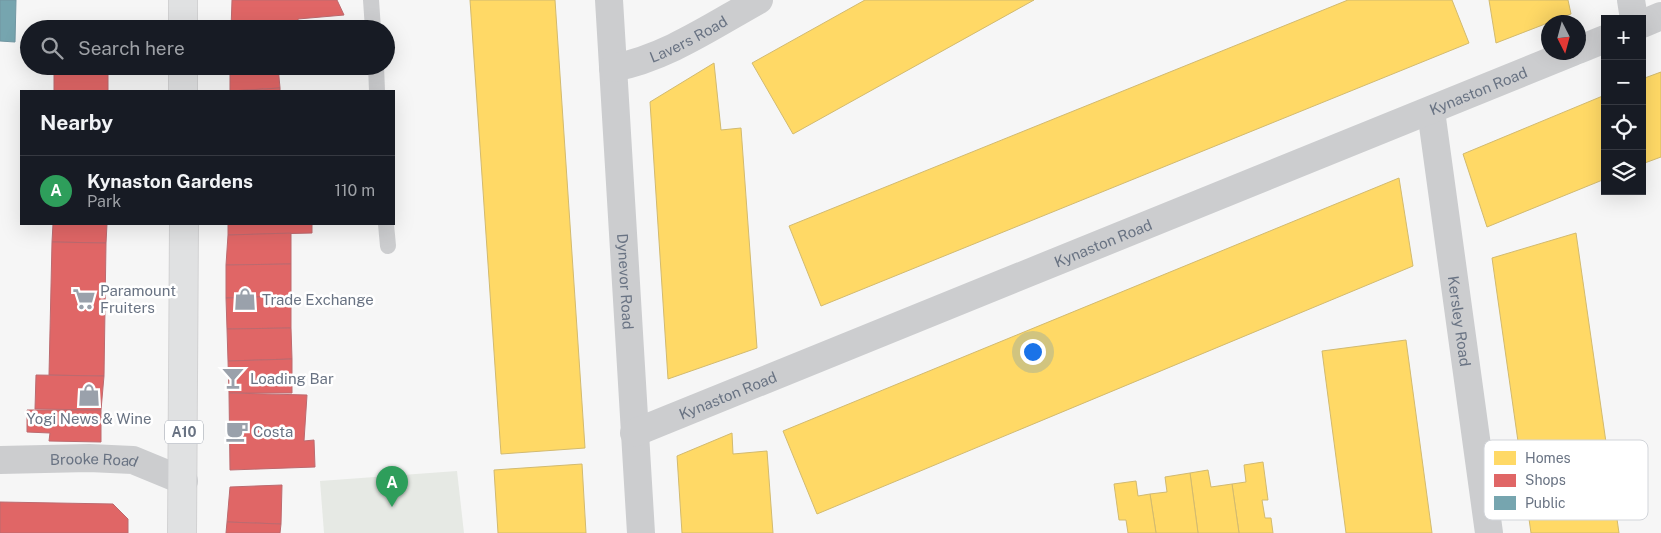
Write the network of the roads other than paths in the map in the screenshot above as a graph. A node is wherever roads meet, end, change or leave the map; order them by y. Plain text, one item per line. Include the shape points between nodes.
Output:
1 (183, 0) edge
2 (371, 0) edge
3 (609, 0) edge
4 (759, 0) edge
5 (1631, 0) edge
6 (1633, 15) edge
7 (1661, 16) edge
8 (183, 20) edge
9 (372, 20) edge
10 (1646, 22) edge
11 (1601, 41) edge
12 (1586, 47) edge
13 (1554, 60) edge
14 (613, 68) junction
15 (183, 75) edge
16 (376, 75) edge
17 (183, 90) edge
18 (377, 90) edge
19 (1431, 111) junction
20 (184, 225) edge
21 (386, 225) edge
22 (388, 246) dead end
23 (634, 433) junction
24 (0, 460) edge
25 (184, 480) junction
26 (1484, 497) edge
27 (1487, 520) edge
28 (182, 533) edge
29 (642, 533) edge
30 (1489, 533) edge

1 - 8 highway
2 - 9 lane
3 - 14 street, Dynevor Road
4 - 14 street, Lavers Road via 641,63
5 - 6 street
7 - 10 street
11 - 12 street
13 - 19 street, Kynaston Road
14 - 23 street, Dynevor Road
15 - 17 highway
16 - 18 lane
19 - 23 street, Kynaston Road
19 - 26 street, Kersley Road
20 - 25 highway, A10
21 - 22 lane
23 - 29 street, Dynevor Road
24 - 25 street, Brooke Road via 133,460
25 - 28 highway, A10
27 - 30 street, Kersley Road

